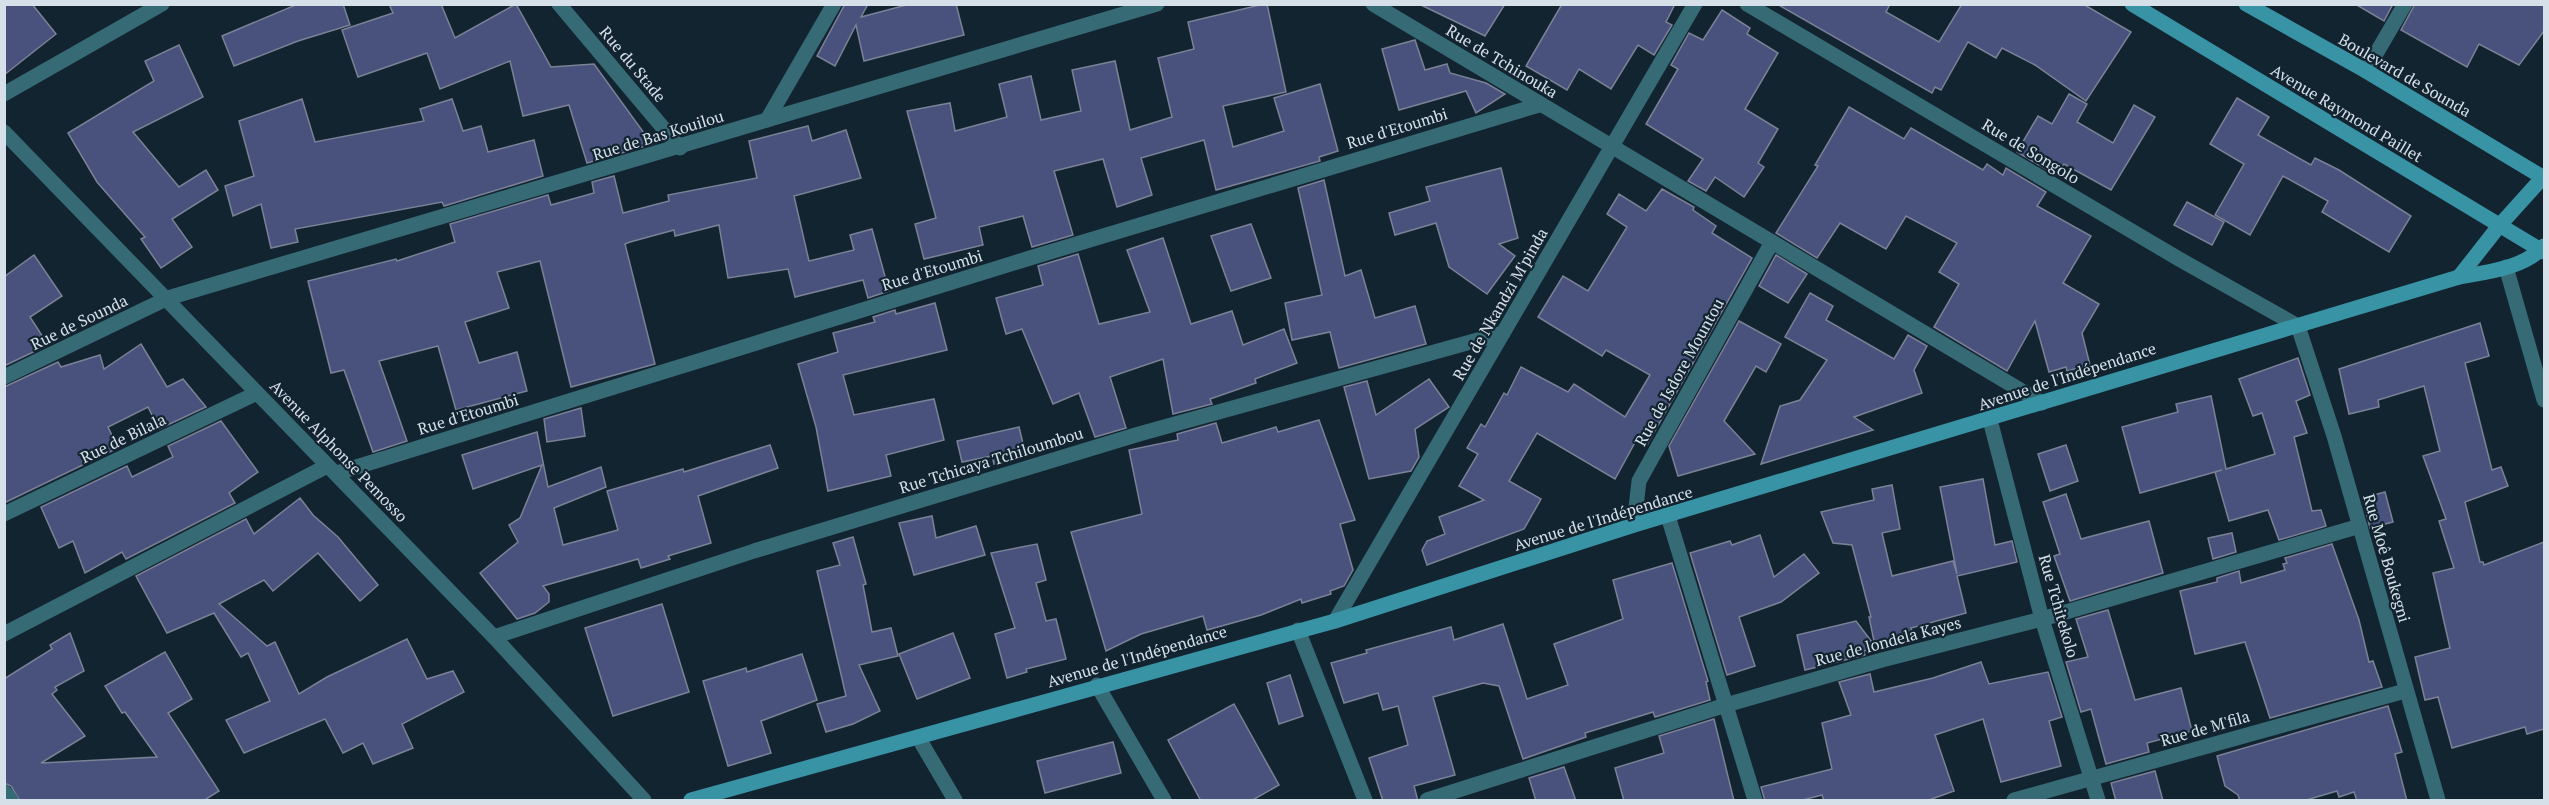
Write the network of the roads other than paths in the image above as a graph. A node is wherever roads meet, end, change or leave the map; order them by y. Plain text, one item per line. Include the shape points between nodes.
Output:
1 (162, 4) edge
2 (558, 4) edge
3 (834, 4) edge
4 (1157, 4) edge
5 (1373, 4) edge
6 (1695, 4) edge
7 (1748, 4) edge
8 (2132, 4) edge
9 (2405, 4) edge
10 (2248, 5) edge
11 (2366, 71) junction
12 (4, 94) edge
13 (1539, 105) junction
14 (767, 120) junction
15 (4, 132) edge
16 (1613, 147) junction
17 (680, 148) junction
18 (2544, 177) edge
19 (2499, 226) junction
20 (1772, 242) junction
21 (2543, 250) edge
22 (2506, 267) junction
23 (2459, 277) junction
24 (168, 298) junction
25 (2298, 326) junction
26 (1503, 333) junction
27 (4, 377) edge
28 (257, 393) junction
29 (2544, 400) edge
30 (2042, 403) junction
31 (1990, 420) junction
32 (332, 469) junction
33 (4, 514) edge
34 (1668, 516) junction
35 (1634, 525) junction
36 (2360, 526) junction
37 (2042, 619) junction
38 (1335, 621) junction
39 (1298, 630) junction
40 (4, 634) edge
41 (494, 637) junction
42 (1098, 685) junction
43 (2405, 691) junction
44 (1726, 705) junction
45 (918, 737) junction
46 (2092, 779) junction
47 (4, 792) edge
48 (11, 801) edge
49 (644, 801) edge
50 (691, 801) edge
51 (955, 801) edge
52 (1164, 801) edge
53 (1365, 801) edge
54 (1427, 801) edge
55 (1755, 801) edge
56 (2014, 801) edge
57 (2098, 801) edge
58 (2438, 801) edge

1 - 12 street
2 - 17 street, Rue du Stade
3 - 14 street
4 - 14 street, Rue de Bas Kouilou
5 - 13 street, Rue de Tchinouka
6 - 16 street, Rue de Nkandzi M'pinda
7 - 25 street, Rue de Songolo
8 - 19 street, Avenue Raymond Paillet
9 - 11 street
10 - 11 street, Boulevard de Sounda
11 - 18 street, Boulevard de Sounda
13 - 16 street, Rue de Tchinouka
13 - 32 street, Rue d'Etoumbi
14 - 17 street, Rue de Bas Kouilou
15 - 24 street, Avenue Alphonse Pemosso
16 - 20 street, Rue de Tchinouka
16 - 26 street, Rue de Nkandzi M'pinda
17 - 24 street, Rue de Bas Kouilou
18 - 19 street
19 - 21 street, Avenue Raymond Paillet
19 - 23 street
20 - 30 street, Rue de Tchinouka
20 - 35 street, Rue de Isdore Mountou via 1639,481
21 - 22 street
22 - 23 street
22 - 29 street
23 - 25 street, Avenue de l'Indépendance
24 - 27 street, Rue de Sounda
24 - 28 street, Avenue Alphonse Pemosso
25 - 30 street, Avenue de l'Indépendance
25 - 36 street, Rue Moê Boukegni
26 - 38 street, Rue de Nkandzi M'pinda
26 - 41 street, Rue Tchicaya Tchiloumbou via 1128,438 754,550
28 - 32 street, Avenue Alphonse Pemosso
28 - 33 street, Rue de Bilala
30 - 31 street, Avenue de l'Indépendance
31 - 34 street, Avenue de l'Indépendance
31 - 37 street, Rue Tchitekolo
32 - 40 street, Rue d'Etoumbi
32 - 41 street, Avenue Alphonse Pemosso
34 - 35 street, Avenue de l'Indépendance
34 - 44 street
35 - 38 street, Avenue de l'Indépendance
36 - 37 street, Rue de londela Kayes
36 - 43 street, Rue Moê Boukegni
37 - 44 street, Rue de londela Kayes
37 - 46 street, Rue Tchitekolo
38 - 39 street, Avenue de l'Indépendance
39 - 42 street, Avenue de l'Indépendance
39 - 53 street
41 - 49 street, Avenue Alphonse Pemosso
42 - 45 street, Avenue de l'Indépendance
42 - 52 street
43 - 46 street, Rue de M'fila
43 - 58 street, Rue Moê Boukegni
44 - 54 street, Rue de londela Kayes
44 - 55 street
45 - 50 street, Avenue de l'Indépendance
45 - 51 street
46 - 56 street, Rue de M'fila
46 - 57 street, Rue Tchitekolo
47 - 48 street

